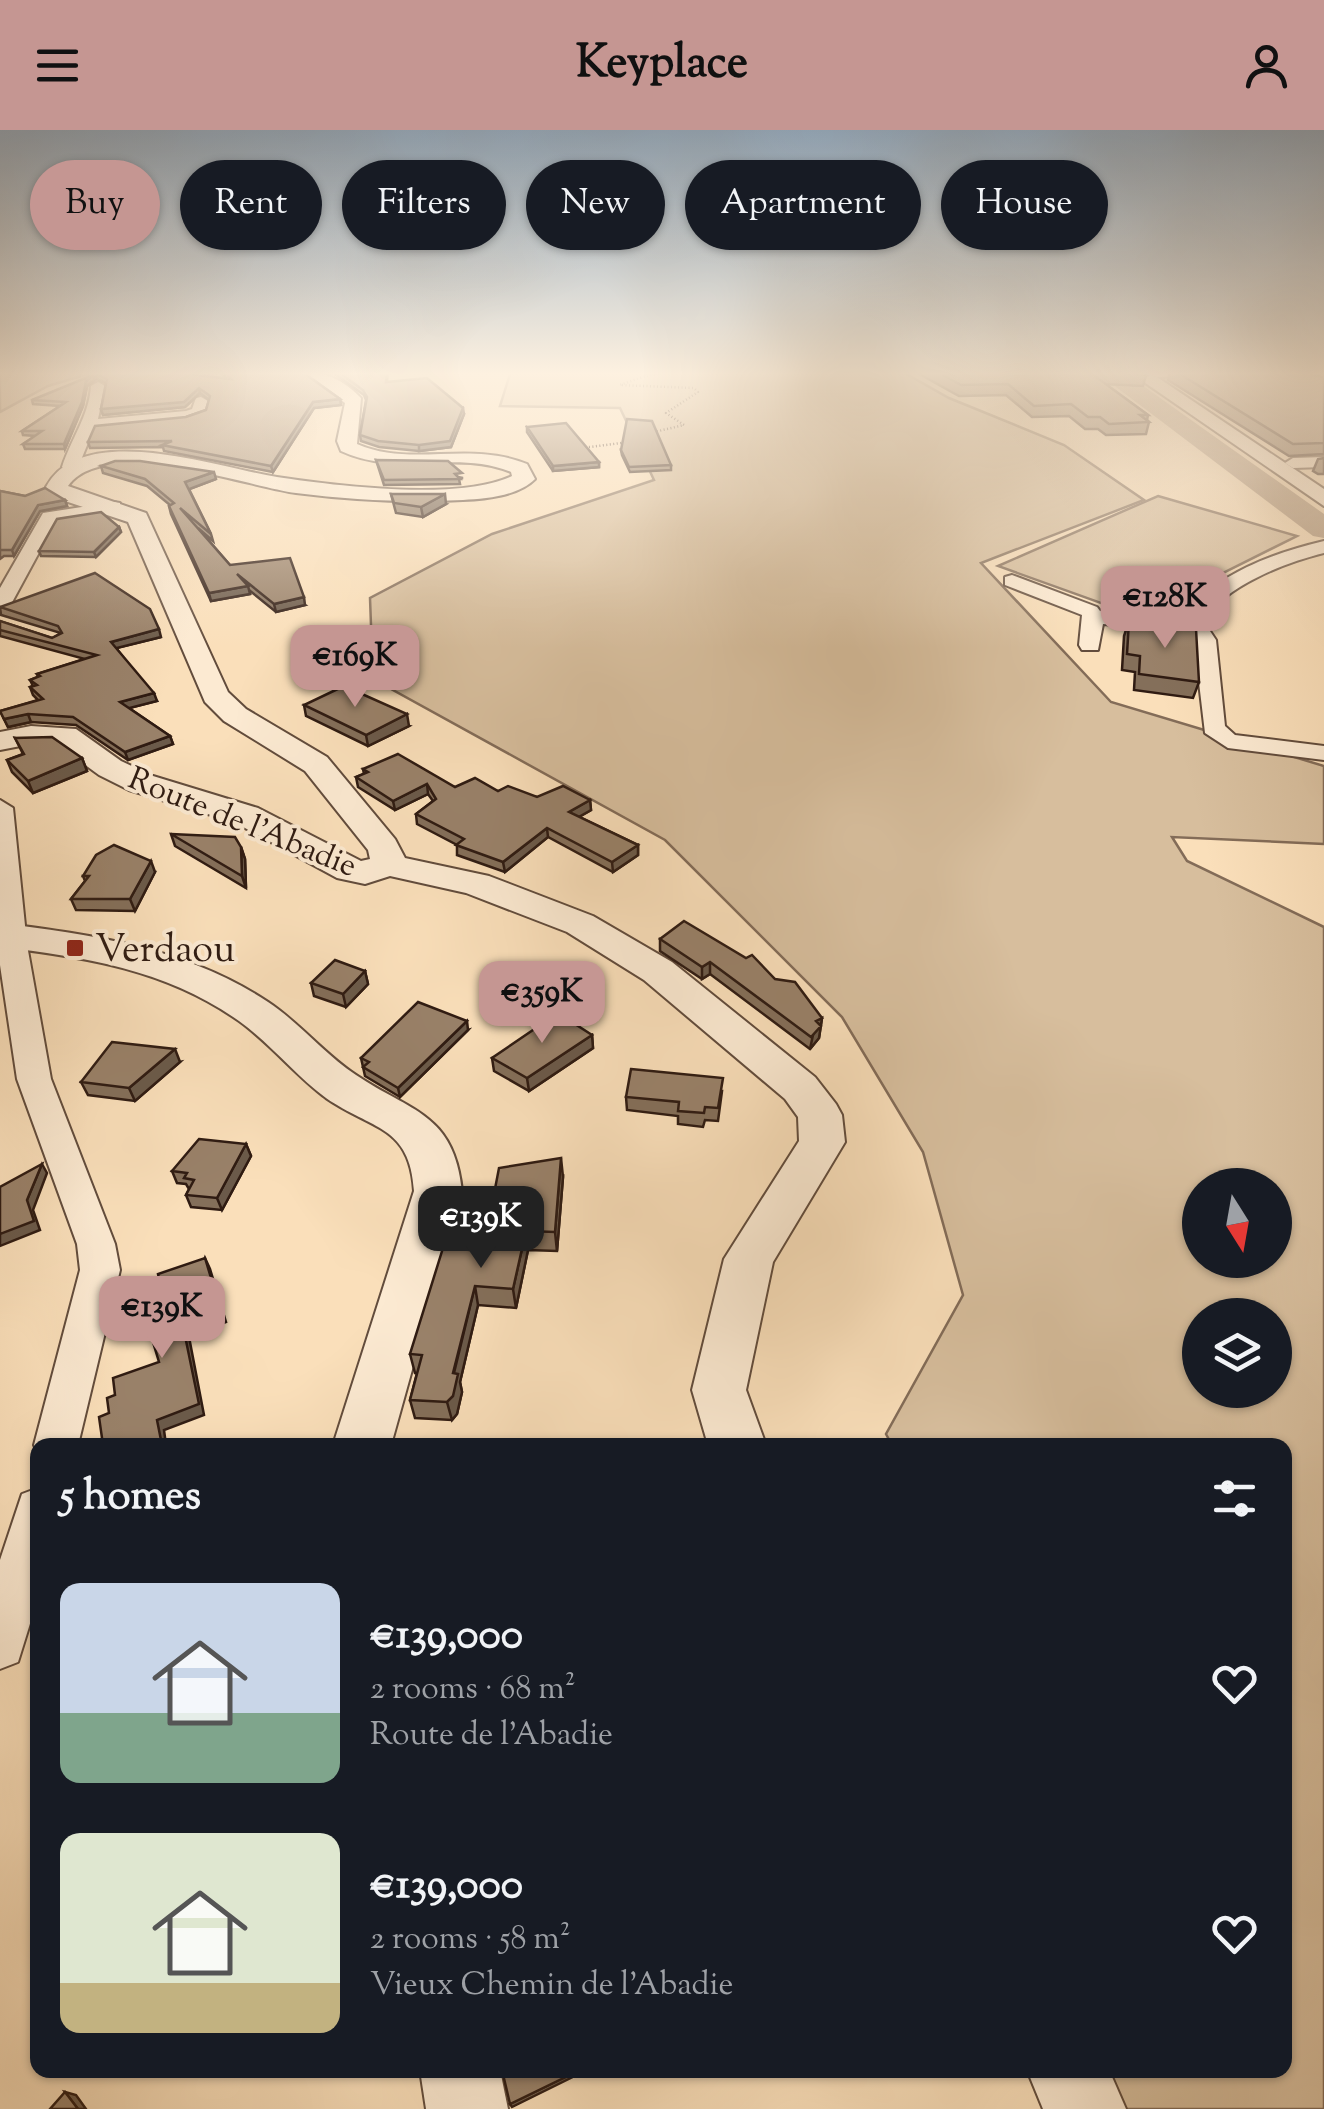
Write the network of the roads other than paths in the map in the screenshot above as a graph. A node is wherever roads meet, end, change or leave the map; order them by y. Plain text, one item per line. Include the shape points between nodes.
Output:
1 (71, 463) edge
2 (113, 463) edge
3 (172, 463) edge
4 (510, 463) edge
5 (1273, 463) edge
6 (76, 470) junction
7 (1324, 498) edge
8 (114, 507) junction
9 (1320, 550) edge
10 (1012, 581) dead end
11 (0, 606) edge
12 (1093, 617) junction
13 (1190, 623) junction
14 (1090, 645) dead end
15 (0, 741) edge
16 (1324, 753) edge
17 (0, 808) edge
18 (388, 864) junction
19 (6, 936) edge
20 (58, 1438) edge
21 (364, 1438) edge
22 (735, 1438) edge
23 (30, 1538) edge
24 (0, 1644) edge
25 (461, 2078) edge
26 (1071, 2078) edge
27 (467, 2109) edge
28 (1085, 2109) edge

1 - 6 street
2 - 6 street
3 - 4 street via 322,490 470,494 524,479
5 - 7 street
6 - 8 street, Route de l'Abadie via 60,478 59,491
8 - 11 street via 49,518
8 - 18 street, Route de l'Abadie via 142,525 214,696 316,764 383,846
9 - 13 street via 1203,602
10 - 12 street via 1083,607
12 - 13 street
12 - 14 street
13 - 16 street via 1204,640 1213,728 1228,741
15 - 18 street, Route de l'Abadie via 65,736 124,775 246,815 350,870
17 - 19 street
18 - 22 street via 476,884 580,924 658,970 800,1088 820,1114 822,1142 749,1259 719,1390
19 - 20 street via 34,1080 100,1270
19 - 21 street via 110,948 180,968 256,1014 341,1086 421,1132 434,1150 438,1190
23 - 24 street
25 - 27 street
26 - 28 street

